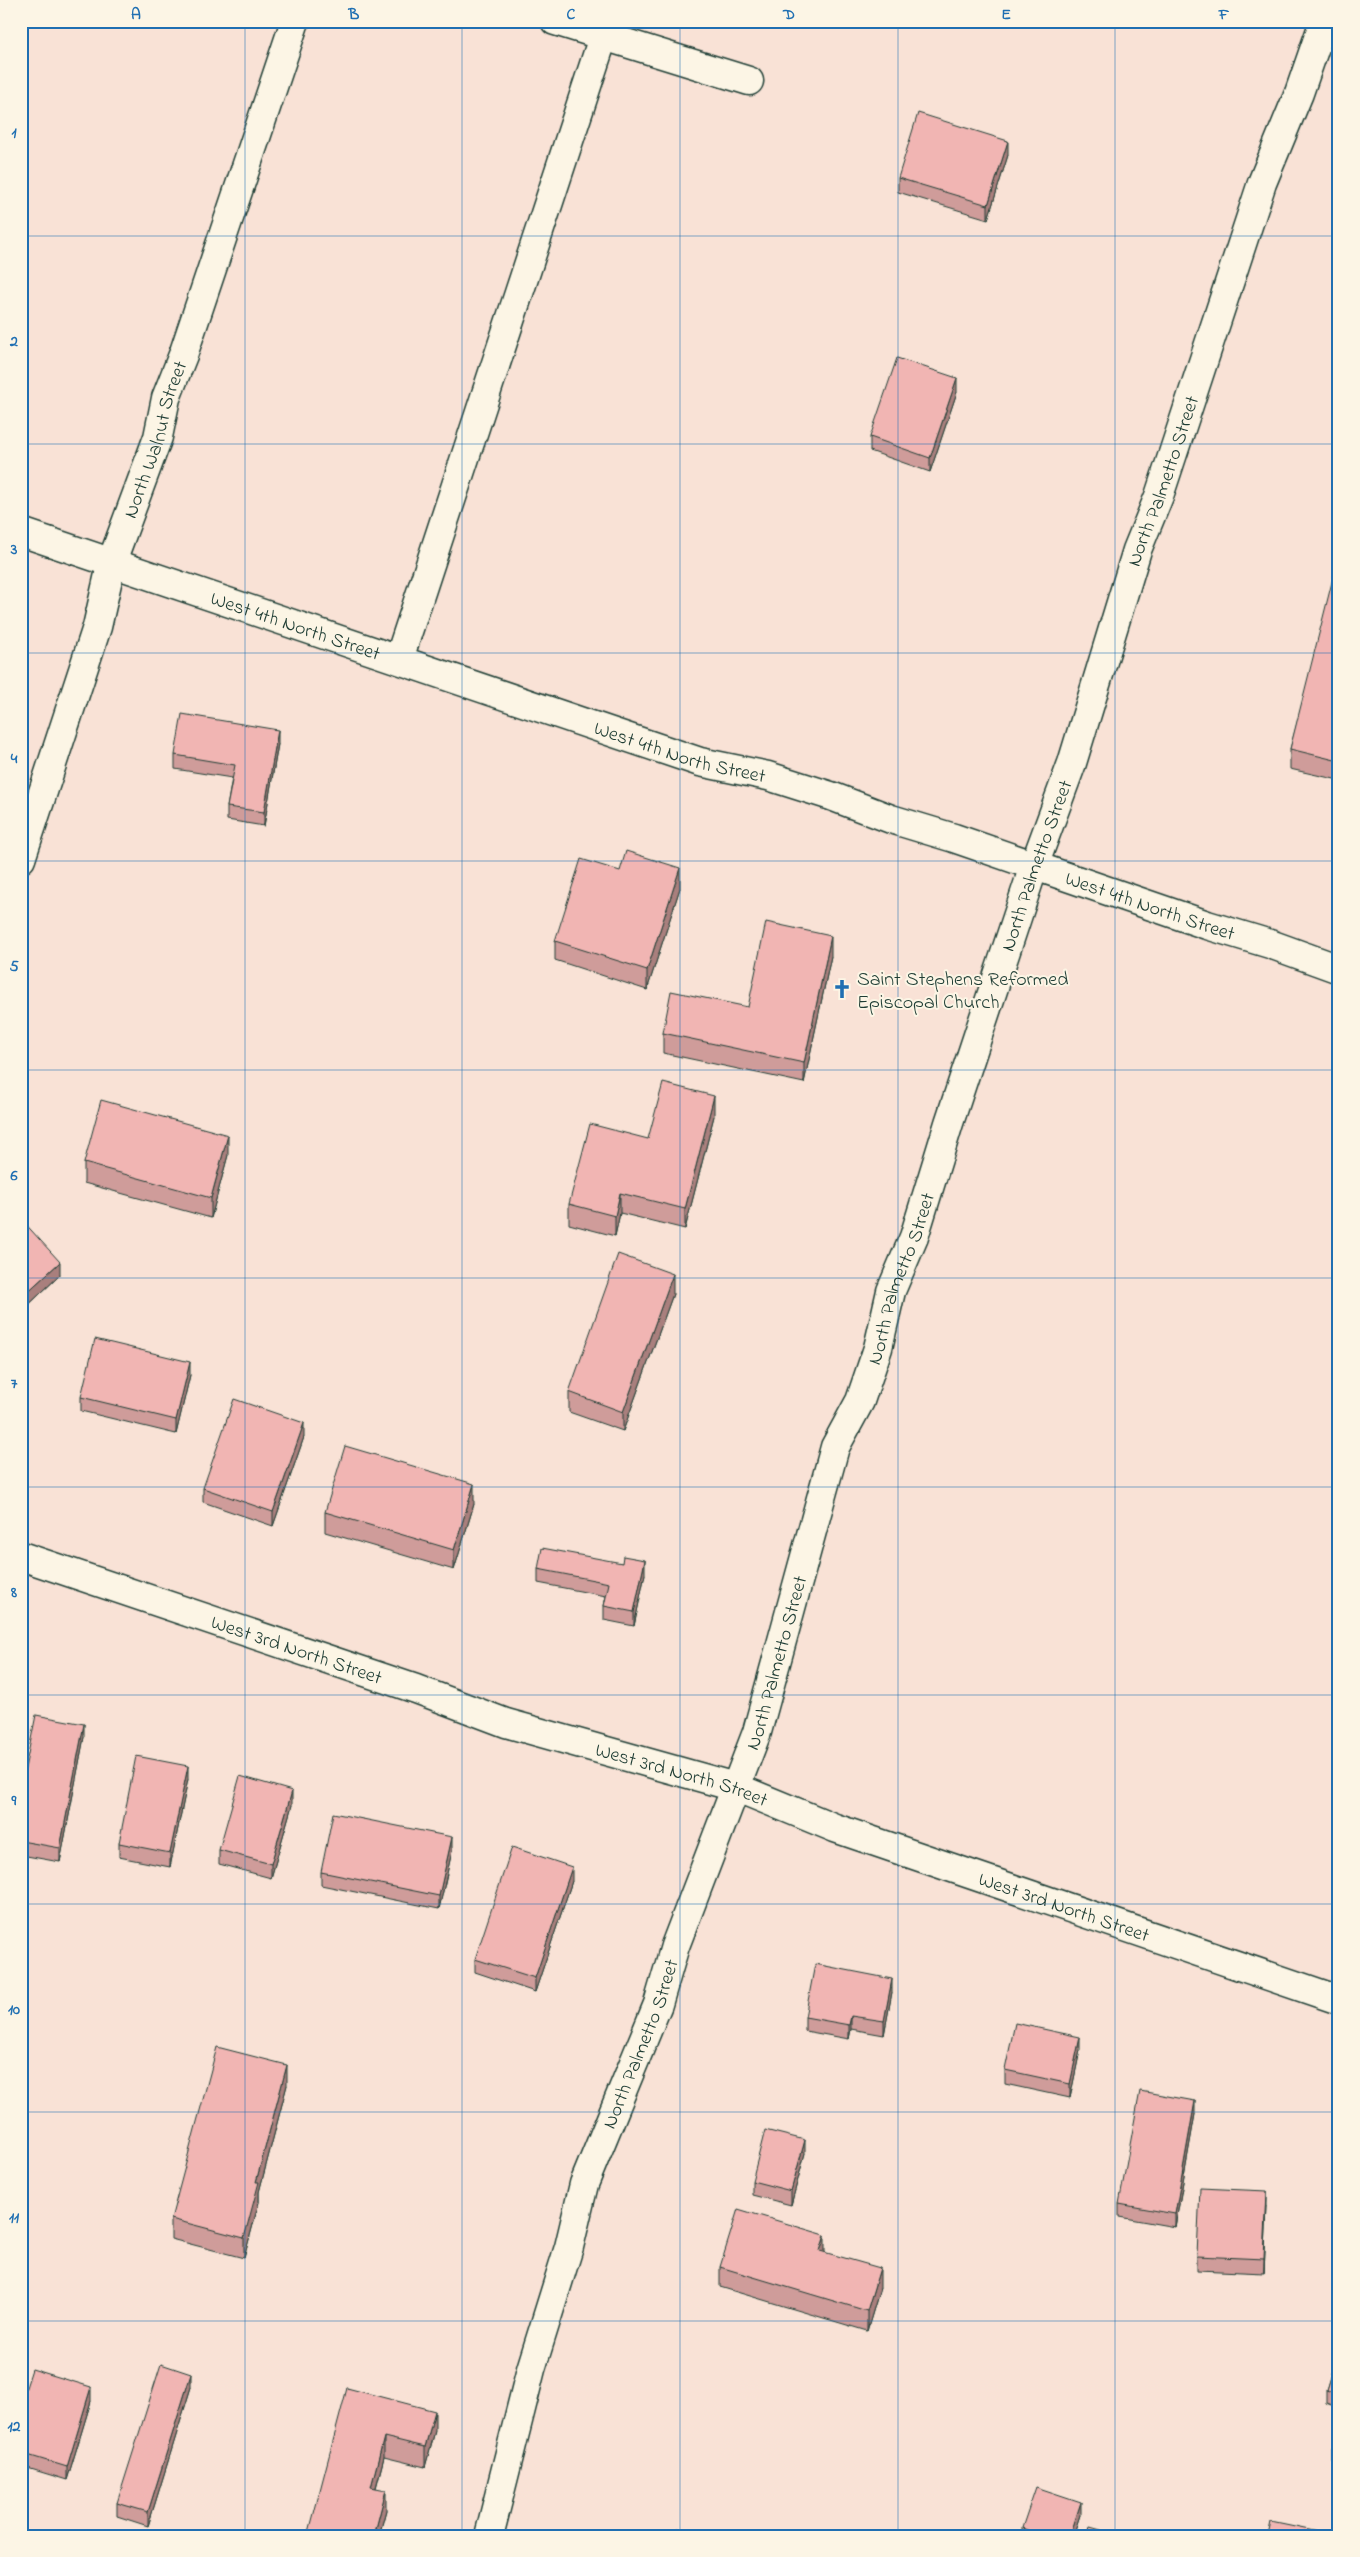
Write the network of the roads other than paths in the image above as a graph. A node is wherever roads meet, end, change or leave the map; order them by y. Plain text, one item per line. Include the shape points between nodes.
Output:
1 (295, 21) edge
2 (555, 21) edge
3 (1324, 21) edge
4 (603, 37) junction
5 (748, 81) dead end
6 (21, 532) edge
7 (112, 561) junction
8 (399, 659) junction
9 (21, 859) edge
10 (1034, 866) junction
11 (1339, 969) edge
12 (21, 1556) edge
13 (734, 1787) junction
14 (1339, 2000) edge
15 (489, 2536) edge

1 - 7 street, North Walnut Street via 166,398 158,437
2 - 4 street
3 - 10 street, North Palmetto Street via 1262,184 1159,496 1137,550 1072,763
4 - 5 street
4 - 8 street
6 - 7 street, West 4th North Street
7 - 8 street, West 4th North Street
7 - 9 street, North Walnut Street via 96,627
8 - 10 street, West 4th North Street via 700,762 768,776
10 - 11 street, West 4th North Street
10 - 13 street, North Palmetto Street via 914,1237 891,1290 878,1348 860,1401 835,1448 757,1732
12 - 13 street, West 3rd North Street via 416,1688 506,1722
13 - 14 street, West 3rd North Street via 835,1828
13 - 15 street, North Palmetto Street via 675,1946 658,2004 584,2184 569,2247 531,2369

